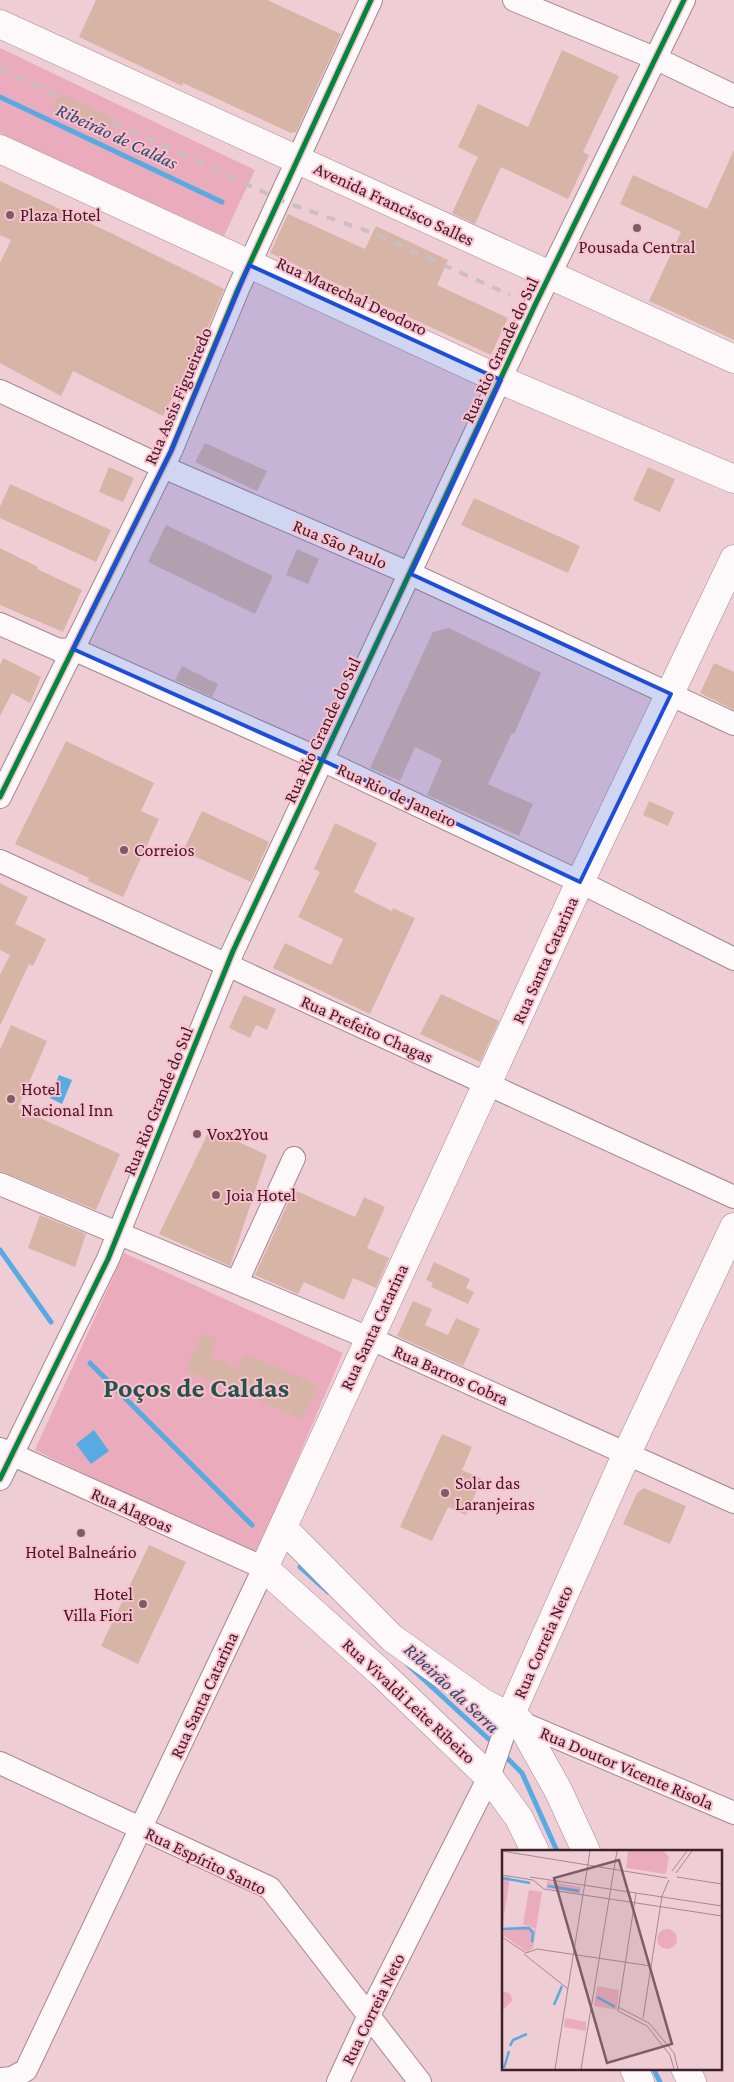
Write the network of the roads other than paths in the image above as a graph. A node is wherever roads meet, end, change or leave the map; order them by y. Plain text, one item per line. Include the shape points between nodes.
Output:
1 (371, 0) edge
2 (514, 0) edge
3 (684, 0) edge
4 (0, 24) edge
5 (657, 59) junction
6 (734, 96) edge
7 (0, 149) edge
8 (298, 159) junction
9 (249, 264) junction
10 (549, 276) junction
11 (734, 360) edge
12 (501, 380) junction
13 (0, 391) edge
14 (163, 467) junction
15 (734, 479) edge
16 (734, 559) edge
17 (411, 574) junction
18 (0, 624) edge
19 (73, 649) junction
20 (671, 694) junction
21 (734, 724) edge
22 (322, 760) junction
23 (0, 797) edge
24 (0, 861) edge
25 (580, 882) junction
26 (734, 959) edge
27 (226, 966) junction
28 (489, 1084) junction
29 (294, 1158) dead end
30 (0, 1184) edge
31 (734, 1197) edge
32 (734, 1227) edge
33 (119, 1233) junction
34 (237, 1282) junction
35 (369, 1338) junction
36 (6, 1452) edge
37 (627, 1453) junction
38 (0, 1479) edge
39 (734, 1502) edge
40 (283, 1528) junction
41 (264, 1568) junction
42 (515, 1720) junction
43 (0, 1763) edge
44 (491, 1771) junction
45 (734, 1812) edge
46 (141, 1829) junction
47 (535, 1850) edge
48 (586, 1850) edge
49 (368, 2015) junction
50 (635, 2070) edge
51 (686, 2070) edge
52 (0, 2079) edge
53 (338, 2082) edge
54 (420, 2082) edge
55 (640, 2082) edge
56 (692, 2082) edge

1 - 8 street, Rua Assis Figueiredo
2 - 5 street
3 - 5 street, Rua Rio Grande do Sul
4 - 8 main road, Avenida Francisco Salles
5 - 6 street
5 - 10 street, Rua Rio Grande do Sul
7 - 9 main road, Rua Marechal Deodoro
8 - 9 street, Rua Assis Figueiredo
8 - 10 main road, Avenida Francisco Salles
9 - 12 main road, Rua Marechal Deodoro
9 - 14 street, Rua Assis Figueiredo
10 - 11 main road, Avenida Francisco Salles
10 - 12 street, Rua Rio Grande do Sul
12 - 15 main road, Rua Marechal Deodoro
12 - 17 street, Rua Rio Grande do Sul
13 - 14 street, Rua São Paulo
14 - 17 street, Rua São Paulo
14 - 19 street, Rua Assis Figueiredo
16 - 20 main road, Rua Santa Catarina
17 - 20 street, Rua São Paulo
17 - 22 street, Rua Rio Grande do Sul
18 - 19 street, Rua Rio de Janeiro via 59,650
19 - 22 street, Rua Rio de Janeiro
19 - 23 street, Rua Assis Figueiredo
20 - 21 street, Rua São Paulo
20 - 25 main road, Rua Santa Catarina
22 - 25 street, Rua Rio de Janeiro
22 - 27 street, Rua Rio Grande do Sul
24 - 27 street, Rua Prefeito Chagas
25 - 26 street, Rua Rio de Janeiro
25 - 28 main road, Rua Santa Catarina
27 - 28 street, Rua Prefeito Chagas
27 - 33 street, Rua Rio Grande do Sul
28 - 31 street, Rua Prefeito Chagas
28 - 35 main road, Rua Santa Catarina
29 - 34 street
30 - 33 street, Rua Barros Cobra
32 - 37 main road, Rua Correia Neto
33 - 34 street, Rua Barros Cobra
33 - 36 street, Rua Rio Grande do Sul
34 - 35 street, Rua Barros Cobra
35 - 37 street, Rua Barros Cobra
35 - 40 main road, Rua Santa Catarina
36 - 38 street, Rua Rio Grande do Sul
36 - 41 street, Rua Alagoas
37 - 39 street, Rua Barros Cobra
37 - 42 main road, Rua Correia Neto
40 - 41 main road, Rua Santa Catarina
40 - 42 main road via 392,1638 482,1702
41 - 44 main road, Rua Vivaldi Leite Ribeiro
41 - 46 street, Rua Santa Catarina
42 - 44 street, Rua Correia Neto
42 - 45 street, Rua Doutor Vicente Risola
42 - 48 main road via 558,1790
43 - 46 street, Rua Espírito Santo
44 - 47 main road, Rua Vivaldi Leite Ribeiro
44 - 49 street, Rua Correia Neto
46 - 49 street, Rua Espírito Santo via 270,1888
46 - 52 street, Rua Santa Catarina via 26,2070 12,2078
49 - 53 street, Rua Correia Neto
49 - 54 street, Rua Espírito Santo
50 - 55 main road
51 - 56 main road

